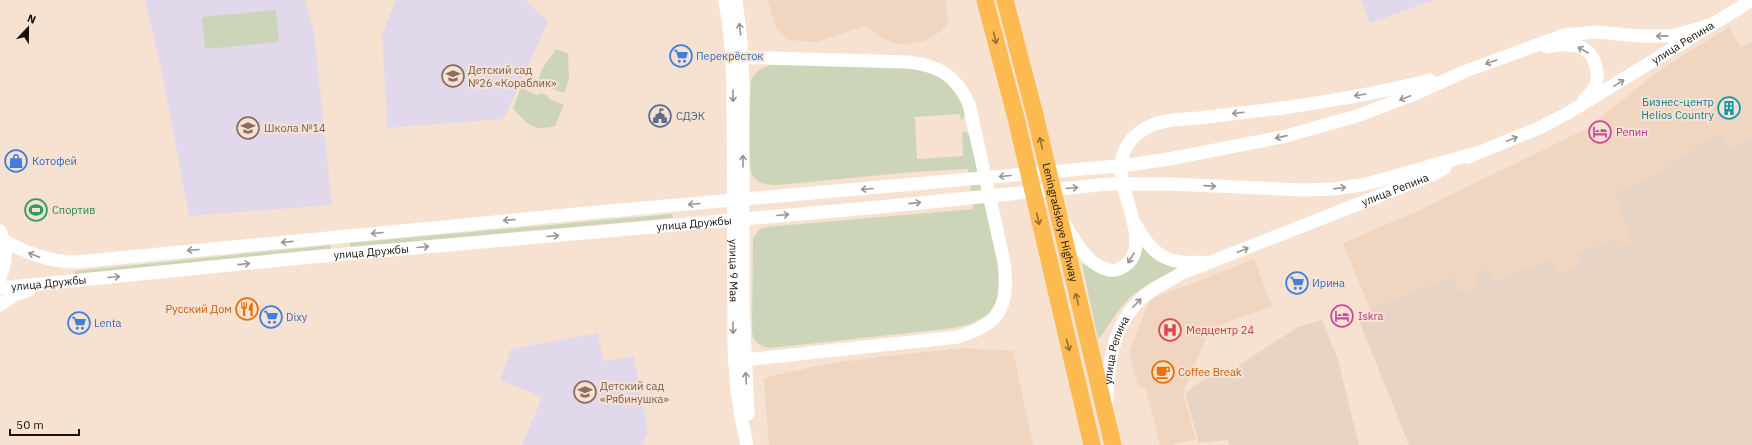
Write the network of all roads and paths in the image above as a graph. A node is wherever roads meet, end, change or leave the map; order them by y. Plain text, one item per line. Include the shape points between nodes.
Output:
1 (725, 0) edge
2 (736, 0) edge
3 (985, 0) edge
4 (1005, 0) edge
5 (1752, 0) edge
6 (1713, 24) junction
7 (1515, 52) junction
8 (737, 57) junction
9 (1466, 71) junction
10 (1573, 110) junction
11 (1476, 153) junction
12 (738, 200) junction
13 (1055, 208) junction
14 (738, 219) junction
15 (1133, 220) junction
16 (2, 236) edge
17 (1216, 260) junction
18 (0, 278) edge
19 (44, 284) junction
20 (0, 288) edge
21 (0, 305) edge
22 (740, 361) junction
23 (1106, 418) junction
24 (748, 445) edge
25 (1092, 445) edge
26 (1113, 445) edge

1 - 8 street, улица 9 Мая
8 -> 2 street, улица 9 Мая
3 -> 25 highway, Leningradskoye Highway via 1016,118
13 -> 4 highway, Leningradskoye Highway
5 - 6 street, улица Репина
6 -> 7 street via 1668,36 1597,32 1564,35
10 -> 6 street, улица Репина
7 -> 9 street
10 -> 7 street via 1593,91 1596,83 1596,65 1587,52 1580,47 1560,45
8 - 12 street, улица 9 Мая
8 - 22 street via 909,62 943,71 954,80 969,104 1007,284 1004,303 999,313 976,331 958,337
9 -> 12 street, улица Дружбы via 1357,116 1286,136 1169,159 1128,165
9 -> 15 street via 1398,88 1290,107 1154,124 1133,137 1123,157 1122,181
11 -> 10 street, улица Репина via 1539,128
14 -> 11 street, улица Дружбы via 1109,184 1334,189 1367,184
17 -> 11 street, улица Репина via 1427,177
12 - 14 street, улица 9 Мая
12 -> 16 street, улица Дружбы via 76,262 35,256
15 -> 13 street via 1135,243 1132,259 1115,271 1098,265 1087,256
23 -> 13 highway, Leningradskoye Highway
19 -> 14 street, улица Дружбы
14 - 22 street, улица 9 Мая
15 - 17 street via 1148,245 1163,257 1180,263
16 - 18 street via 6,254 5,267
23 -> 17 street, улица Репина via 1107,375 1111,352 1127,314 1151,291 1180,274
19 - 20 street, улица Дружбы
19 - 21 street via 13,296
22 - 24 street, улица 9 Мая via 741,417
23 - 26 highway, Leningradskoye Highway

